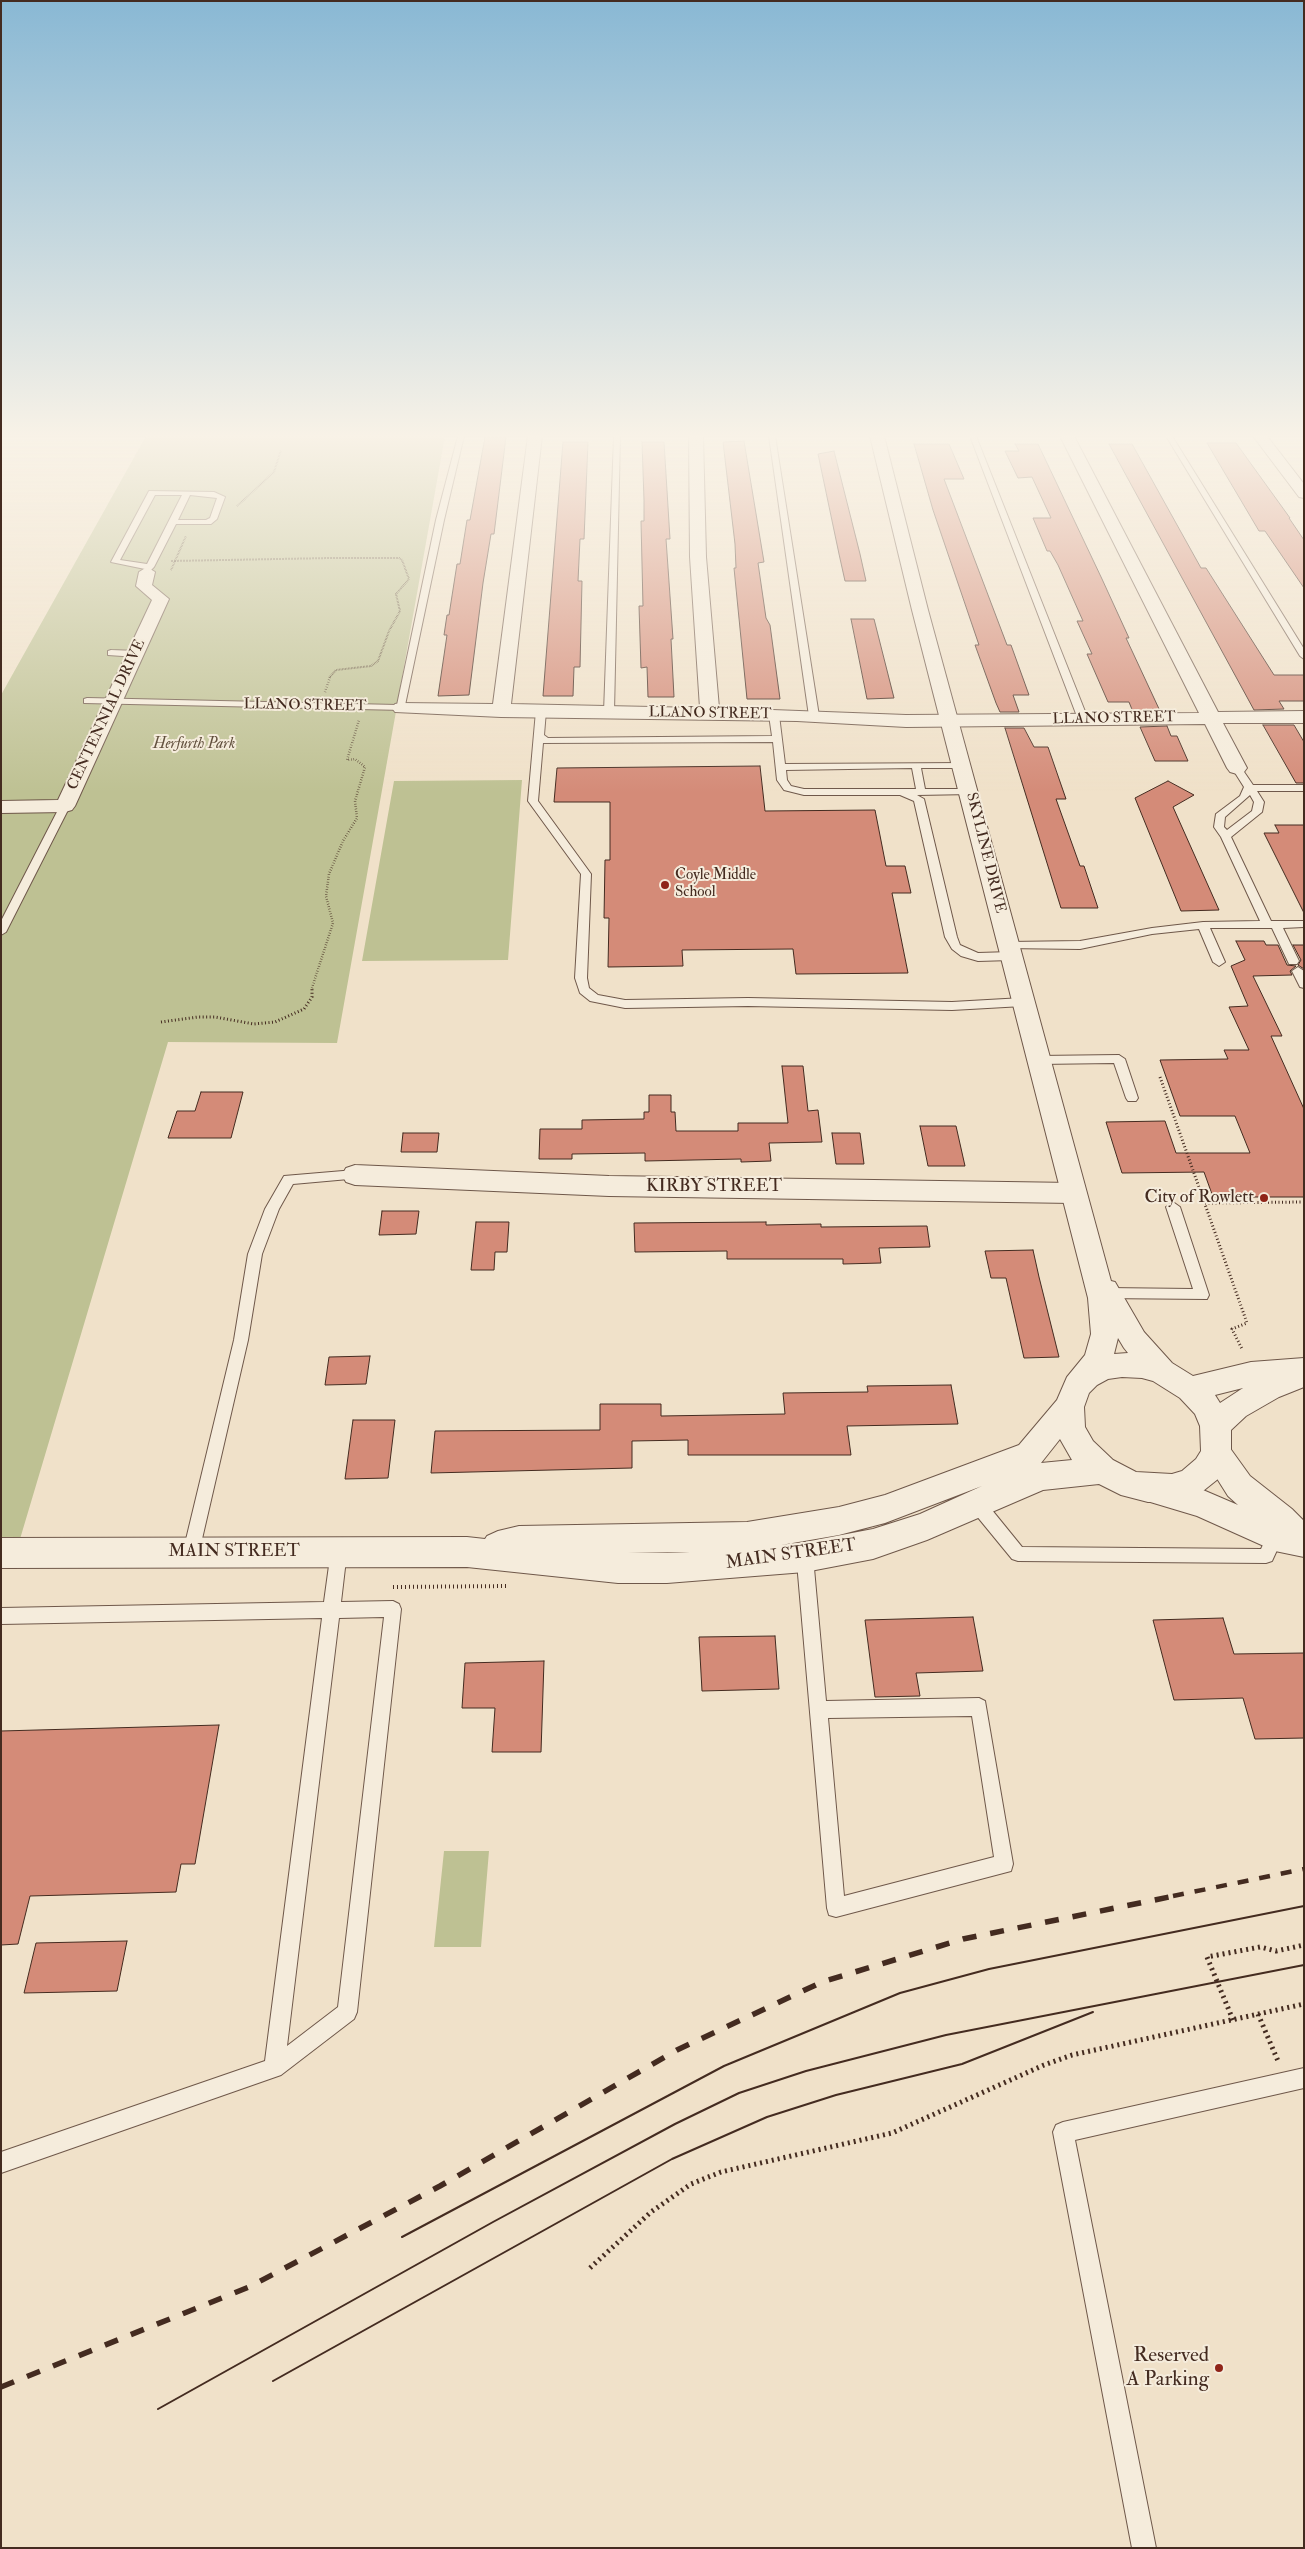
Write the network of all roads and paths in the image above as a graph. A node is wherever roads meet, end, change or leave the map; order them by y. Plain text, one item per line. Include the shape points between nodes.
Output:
1 (119, 555) edge
2 (156, 555) edge
3 (433, 555) edge
4 (520, 555) edge
5 (614, 555) edge
6 (698, 555) edge
7 (790, 555) edge
8 (908, 555) edge
9 (1019, 555) edge
10 (1127, 555) edge
11 (1242, 555) edge
12 (150, 567) junction
13 (112, 654) dead end
14 (136, 654) junction
15 (1304, 656) edge
16 (87, 701) dead end
17 (115, 701) junction
18 (321, 706) junction
19 (362, 707) junction
20 (401, 708) junction
21 (501, 711) junction
22 (541, 711) junction
23 (609, 712) junction
24 (710, 713) junction
25 (774, 715) junction
26 (814, 716) junction
27 (1304, 717) edge
28 (1210, 718) junction
29 (1083, 719) junction
30 (951, 720) junction
31 (538, 736) junction
32 (777, 739) junction
33 (962, 765) junction
34 (916, 766) junction
35 (780, 767) junction
36 (1237, 768) joint
37 (1248, 788) junction
38 (1304, 788) edge
39 (898, 792) junction
40 (921, 792) junction
41 (969, 792) junction
42 (65, 806) junction
43 (1, 807) edge
44 (1226, 836) junction
45 (1271, 924) junction
46 (1304, 924) edge
47 (1203, 925) junction
48 (1, 932) edge
49 (1010, 951) junction
50 (1219, 962) dead end
51 (1304, 984) edge
52 (1023, 1002) junction
53 (161, 1022) dead end
54 (1038, 1060) junction
55 (1160, 1077) dead end
56 (1132, 1098) dead end
57 (355, 1175) joint
58 (1073, 1193) junction
59 (1304, 1202) edge
60 (1205, 1203) junction
61 (1173, 1207) dead end
62 (1095, 1269) junction
63 (1106, 1294) junction
64 (1242, 1349) dead end
65 (1304, 1370) edge
66 (1162, 1372) junction
67 (1304, 1375) edge
68 (1087, 1376) junction
69 (1190, 1389) junction
70 (1069, 1407) junction
71 (1215, 1439) junction
72 (1102, 1470) junction
73 (1148, 1488) junction
74 (977, 1504) junction
75 (1294, 1541) edge
76 (339, 1551) junction
77 (192, 1552) junction
78 (467, 1552) junction
79 (1, 1553) edge
80 (805, 1557) junction
81 (332, 1610) junction
82 (1, 1616) edge
83 (819, 1710) junction
84 (1304, 1945) edge
85 (1304, 2004) edge
86 (1258, 2014) junction
87 (1233, 2020) junction
88 (274, 2068) junction
89 (1295, 2080) edge
90 (1, 2163) edge
91 (590, 2268) dead end
92 (1144, 2548) edge

1 - 12 lane via 115,562
2 - 12 lane
3 - 20 lane
4 - 21 street
5 - 23 lane
6 - 24 street
7 - 26 lane
8 - 30 street, SKYLINE DRIVE
9 - 29 lane
10 - 28 street
11 - 15 lane
12 - 14 street, CENTENNIAL DRIVE via 144,586 161,598
12 - 18 path via 331,558 402,560 409,578 396,594 400,610 378,661 363,668 336,670 330,676
13 - 14 lane
14 - 17 street, CENTENNIAL DRIVE
16 - 17 lane, LLANO STREET
17 - 18 lane, LLANO STREET
17 - 42 street, CENTENNIAL DRIVE
18 - 19 lane, LLANO STREET
19 - 20 lane, LLANO STREET
19 - 53 path via 346,760 355,759 365,766 355,800 357,818 329,874 326,896 333,923 311,991 312,997 304,1009 276,1022 254,1024 215,1017
20 - 21 street, LLANO STREET
21 - 22 street, LLANO STREET
22 - 23 street, LLANO STREET
22 - 31 lane
23 - 24 street, LLANO STREET
24 - 25 street, LLANO STREET
25 - 26 street, LLANO STREET
25 - 32 lane
26 - 30 street, LLANO STREET
27 - 28 street, LLANO STREET
28 - 29 street, LLANO STREET
28 - 36 street
29 - 30 street, LLANO STREET
30 - 33 street, SKYLINE DRIVE
31 - 32 lane via 546,741
31 - 52 lane via 533,801 586,874 581,978 584,990 594,998 625,1004 748,1002 952,1006
32 - 35 lane
33 - 34 lane
33 - 41 street, SKYLINE DRIVE
34 - 35 lane
34 - 40 lane
35 - 39 lane via 787,788 804,792
36 - 37 lane
37 - 38 lane
37 - 44 lane via 1244,797 1220,816 1219,826
37 - 44 lane via 1259,802 1257,812
39 - 40 lane
39 - 49 lane via 919,800 951,938 956,947 978,957
40 - 41 lane
41 - 49 street, SKYLINE DRIVE
42 - 43 street, CENTENNIAL DRIVE
42 - 48 lane
44 - 45 lane
45 - 46 lane
45 - 47 lane
45 - 51 lane
47 - 49 lane
47 - 50 lane
49 - 52 street, SKYLINE DRIVE
52 - 54 street, SKYLINE DRIVE
54 - 56 lane via 1119,1059
54 - 58 street, SKYLINE DRIVE
55 - 60 path
57 - 58 street, KIRBY STREET via 599,1186
57 - 77 lane via 289,1180 272,1209 255,1254 241,1340
58 - 62 street, SKYLINE DRIVE
59 - 60 path
60 - 64 path via 1246,1320 1244,1325 1232,1329
61 - 63 lane via 1202,1295
62 - 63 street, SKYLINE DRIVE
62 - 68 street, SKYLINE DRIVE via 1102,1298 1105,1334 1098,1359
63 - 66 street, SKYLINE DRIVE via 1134,1340
65 - 69 street via 1251,1374
66 - 68 street via 1122,1365 1103,1368
66 - 69 street
67 - 71 street via 1269,1388 1236,1407
68 - 70 street, MAIN STREET via 1077,1386
69 - 71 street via 1206,1406
70 - 72 street via 1070,1428 1082,1450
70 - 78 street, MAIN STREET via 1030,1454 885,1509 839,1521 747,1536 519,1541
71 - 73 street via 1207,1469 1192,1481 1172,1488
71 - 75 street via 1239,1486 1281,1519
72 - 73 street
72 - 74 street, MAIN STREET via 1043,1476
73 - 75 street via 1203,1504
74 - 75 lane via 1018,1554 1266,1556
74 - 80 street, MAIN STREET via 927,1526 873,1544
76 - 77 street, MAIN STREET
76 - 78 street, MAIN STREET
76 - 81 lane
77 - 79 street, MAIN STREET
78 - 80 street, MAIN STREET via 618,1568 667,1568
80 - 83 lane
81 - 82 lane
81 - 88 lane
81 - 88 lane via 393,1608 347,2012
83 - 83 lane via 836,1908 1004,1864 979,1707
84 - 87 path via 1276,1951 1260,1948 1207,1957
85 - 86 path
86 - 87 path
86 - 89 path
87 - 91 path via 1072,2056 1044,2065 892,2133 721,2172 691,2184 651,2212
88 - 90 lane
89 - 92 lane via 1063,2132

